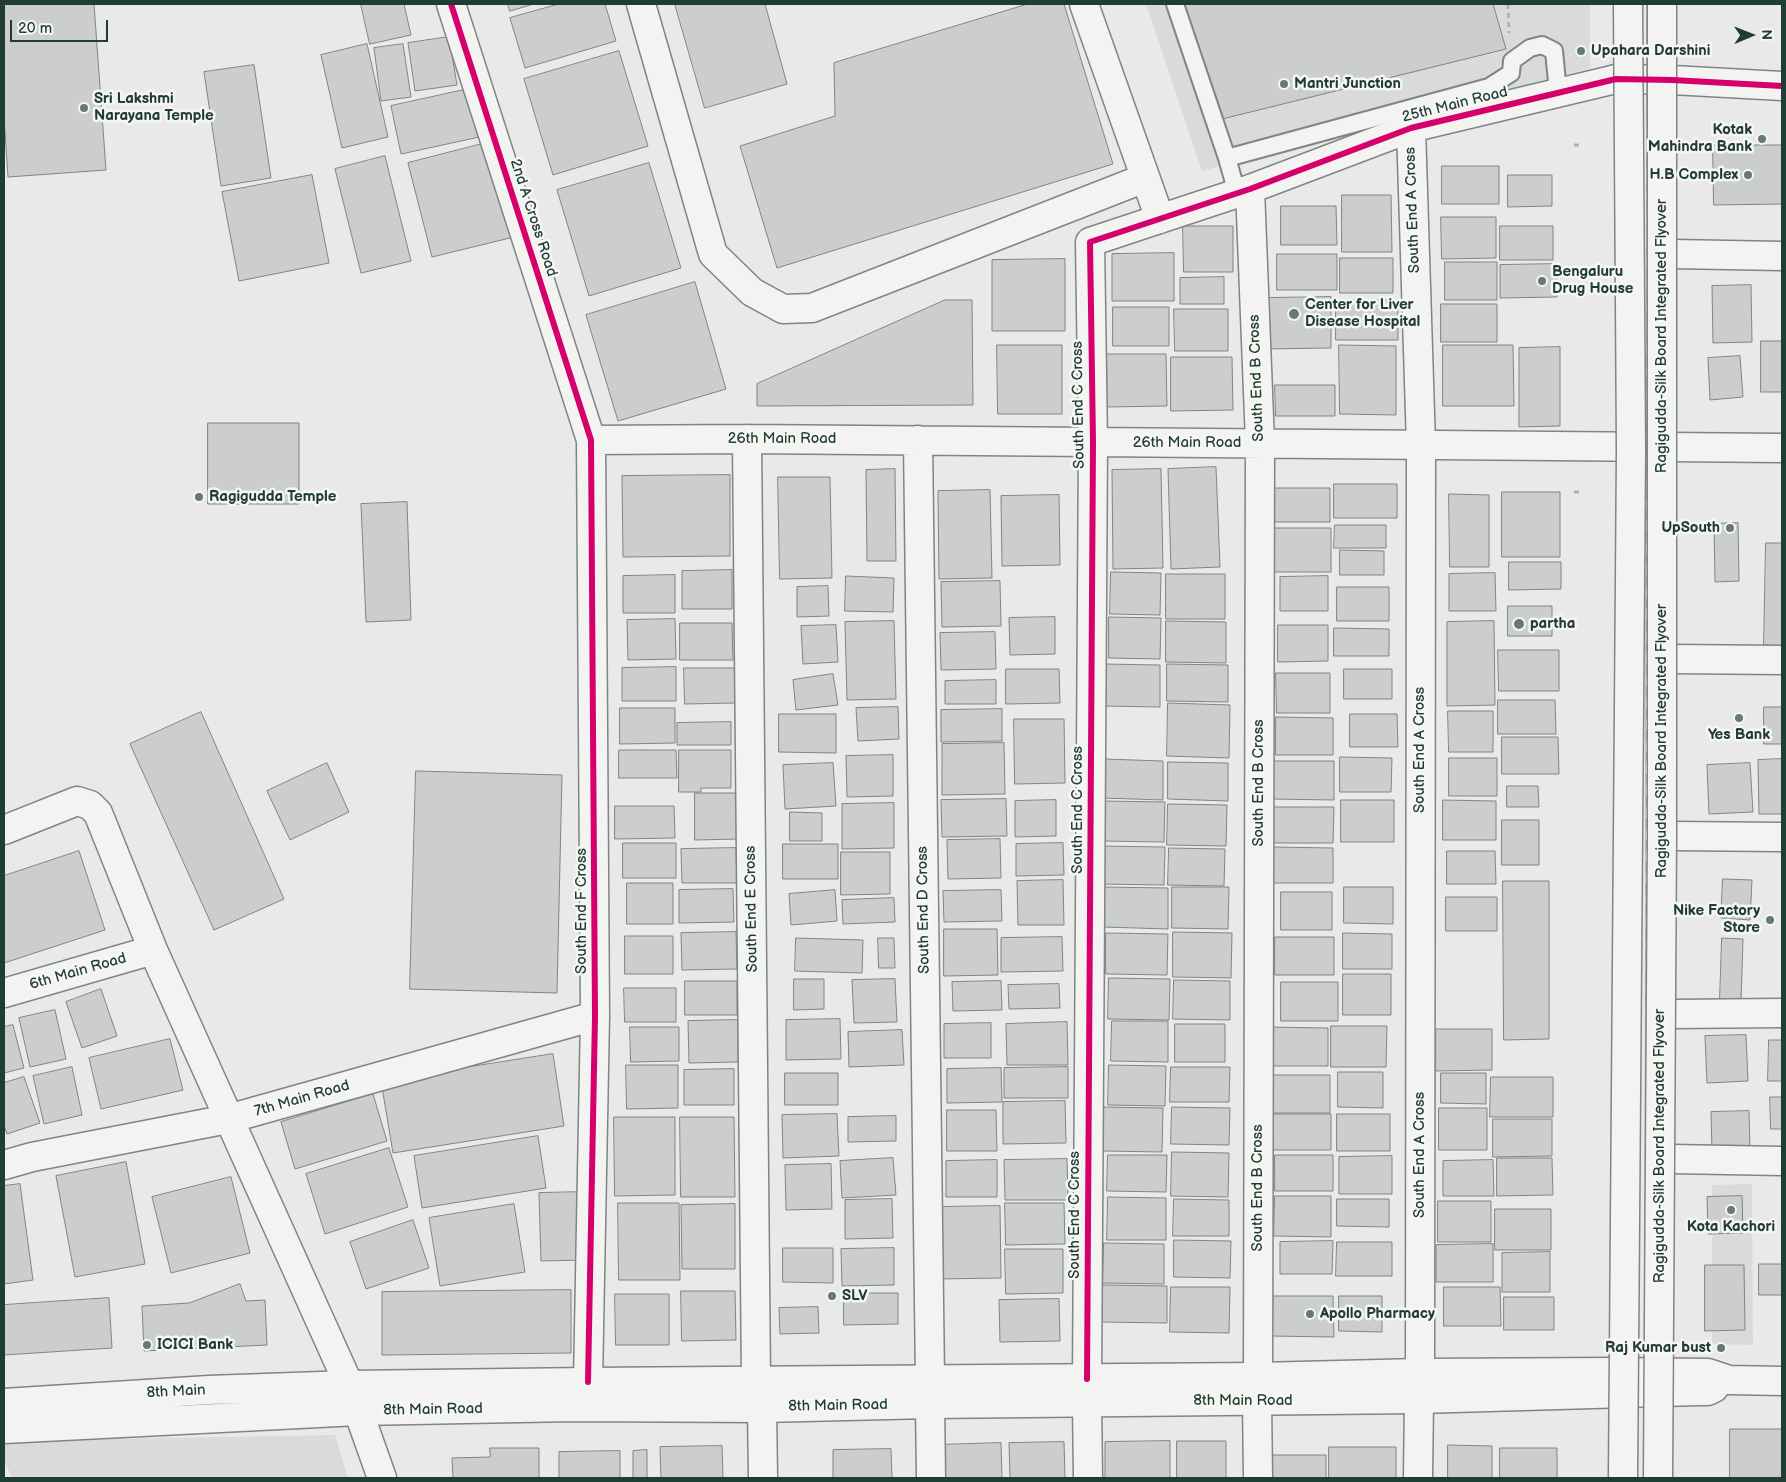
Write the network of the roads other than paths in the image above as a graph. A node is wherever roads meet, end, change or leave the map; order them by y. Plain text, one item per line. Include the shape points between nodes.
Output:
1 (451, 4) edge
2 (641, 4) edge
3 (1084, 4) edge
4 (1175, 4) edge
5 (1628, 4) edge
6 (1662, 4) edge
7 (1782, 86) edge
8 (1558, 92) junction
9 (1411, 128) junction
10 (1227, 158) junction
11 (1145, 178) junction
12 (1244, 191) junction
13 (1160, 219) junction
14 (1090, 242) joint
15 (1672, 254) dead end
16 (1782, 256) edge
17 (747, 439) junction
18 (591, 440) junction
19 (918, 440) junction
20 (1093, 442) junction
21 (1260, 443) junction
22 (1421, 445) junction
23 (1782, 448) edge
24 (1672, 659) dead end
25 (1782, 660) edge
26 (4, 830) edge
27 (1672, 836) dead end
28 (1782, 837) edge
29 (153, 950) junction
30 (4, 993) edge
31 (1782, 1013) edge
32 (1672, 1014) dead end
33 (596, 1016) junction
34 (228, 1119) junction
35 (1672, 1160) dead end
36 (1782, 1161) edge
37 (4, 1165) edge
38 (756, 1380) junction
39 (1782, 1381) edge
40 (588, 1382) junction
41 (349, 1385) junction
42 (1419, 1386) junction
43 (1258, 1389) junction
44 (1087, 1390) junction
45 (930, 1392) junction
46 (4, 1403) edge
47 (762, 1408) junction
48 (358, 1411) junction
49 (4, 1429) edge
50 (382, 1478) edge
51 (763, 1478) edge
52 (931, 1478) edge
53 (1088, 1478) edge
54 (1258, 1478) edge
55 (1418, 1478) edge
56 (1623, 1478) edge
57 (1658, 1478) edge

1 - 18 street, 2nd A Cross Road
2 - 11 street via 713,254 752,292 784,309 812,308
3 - 11 street
4 - 10 lane
5 - 56 street, bridge via 1631,470
6 - 57 street, Ragigudda-Silk Board Integrated Flyover, bridge
7 - 8 street, 25th Main Road via 1616,79
8 - 9 street, 25th Main Road
8 - 10 lane via 1554,51 1542,45 1530,48 1512,60 1511,73 1489,87
9 - 12 street, 25th Main Road
9 - 22 street, South End A Cross
10 - 12 lane
11 - 13 street
12 - 13 street, 25th Main Road
12 - 21 street, South End B Cross
13 - 14 street, 25th Main Road
14 - 20 street, South End C Cross
15 - 16 street
17 - 18 street, 26th Main Road
17 - 19 street, 26th Main Road
17 - 38 street, South End E Cross
18 - 33 street, South End F Cross
19 - 20 street, 26th Main Road
19 - 45 street, South End D Cross
20 - 21 street, 26th Main Road
20 - 44 street, South End C Cross
21 - 22 street, 26th Main Road
21 - 43 street, South End B Cross
22 - 23 street, 26th Main Road
22 - 42 street, South End A Cross
24 - 25 street
26 - 29 street via 77,801 90,805 98,813
27 - 28 street
29 - 30 street, 6th Main Road
29 - 34 street
31 - 32 street
33 - 34 street, 7th Main Road
33 - 40 street, South End F Cross
34 - 37 street, 7th Main Road
34 - 41 street
35 - 36 street
38 - 40 street, 8th Main Road
38 - 45 street, 8th Main Road
39 - 42 street, 8th Main Road via 1729,1380 1708,1391 1672,1383
40 - 41 street, 8th Main Road
41 - 46 street, 8th Main
41 - 48 street
42 - 43 street, 8th Main Road
42 - 55 street, South End A Cross
43 - 44 street, 8th Main Road
43 - 54 street, South End B Cross
44 - 45 street, 8th Main Road
44 - 53 street, South End C Cross
45 - 47 street, 8th Main Road
45 - 52 street, South End D Cross
47 - 48 street, 8th Main Road
47 - 51 street
48 - 49 street, 8th Main Road
48 - 50 street

